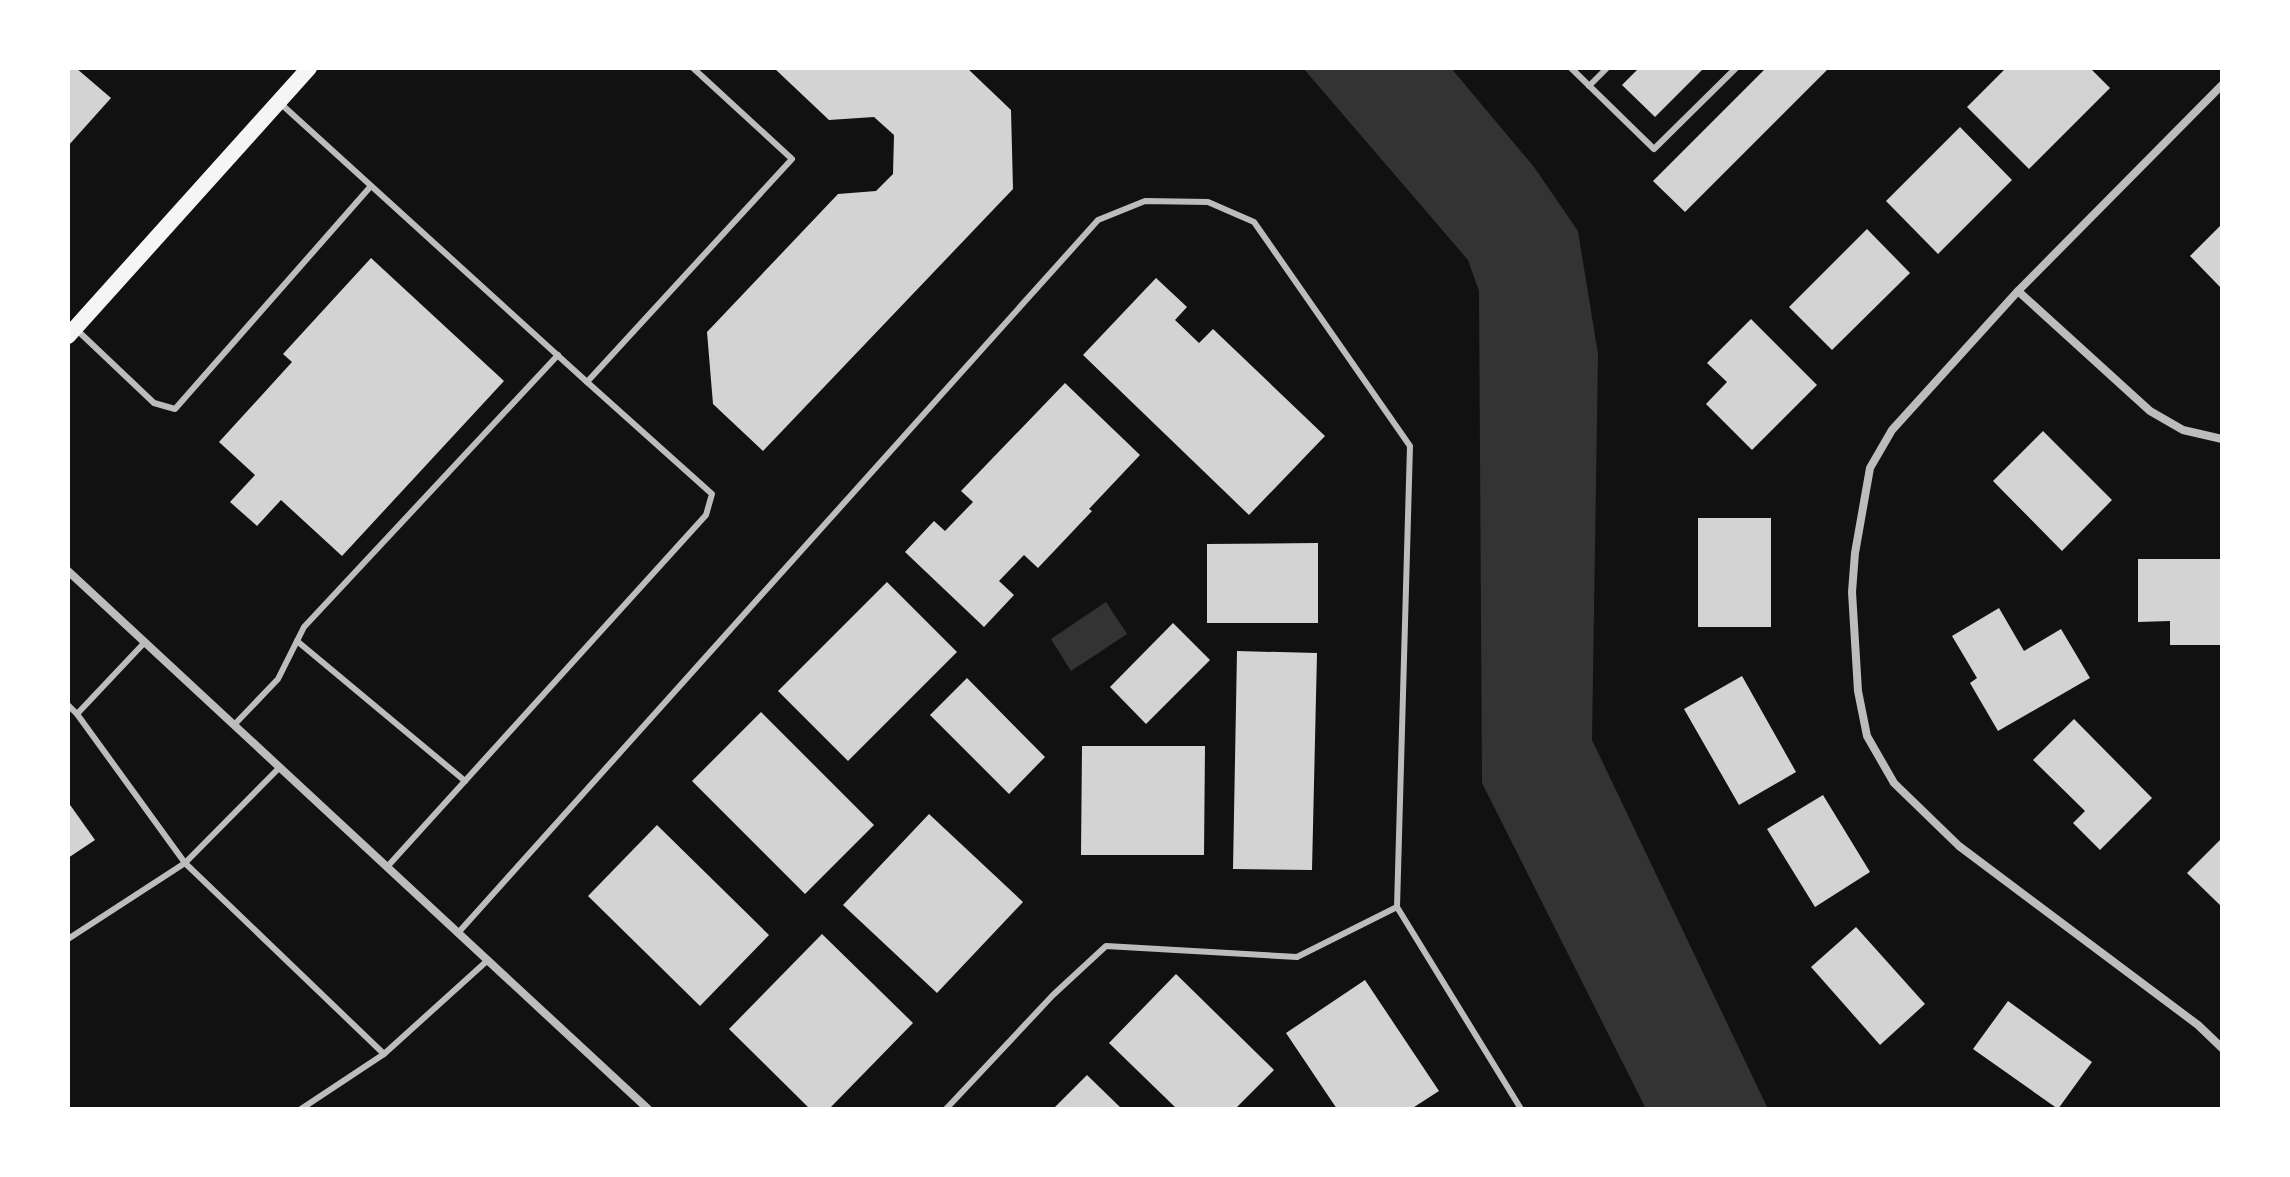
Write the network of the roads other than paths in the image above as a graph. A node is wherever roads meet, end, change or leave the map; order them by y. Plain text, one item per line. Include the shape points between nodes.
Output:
1 (309, 68) edge
2 (693, 68) edge
3 (1571, 68) edge
4 (1607, 68) edge
5 (1736, 68) edge
6 (2222, 85) edge
7 (1589, 86) junction
8 (278, 101) junction
9 (371, 186) junction
10 (2018, 291) junction
11 (72, 332) edge
12 (558, 355) junction
13 (587, 382) junction
14 (2222, 439) edge
15 (68, 571) edge
16 (297, 641) junction
17 (145, 642) junction
18 (68, 705) edge
19 (77, 714) junction
20 (234, 725) junction
21 (280, 767) junction
22 (465, 781) junction
23 (185, 863) junction
24 (387, 867) junction
25 (1397, 907) junction
26 (458, 933) junction
27 (68, 939) edge
28 (488, 960) junction
29 (2222, 1048) edge
30 (384, 1054) junction
31 (301, 1109) edge
32 (648, 1109) edge
33 (946, 1109) edge
34 (1521, 1109) edge

1 - 8 main road
2 - 13 lane via 792,159
3 - 7 lane
4 - 7 lane
5 - 7 lane via 1654,149
6 - 10 street
8 - 9 lane
8 - 11 main road
9 - 11 lane via 175,409 154,403
9 - 12 lane
10 - 14 street via 2150,411 2183,430
10 - 29 street via 1892,430 1870,468 1852,592 1858,691 1867,736 1894,783 1959,846
12 - 13 lane
12 - 16 lane via 304,627
13 - 22 lane via 712,494 706,515
15 - 17 street
16 - 20 lane via 278,679
16 - 22 lane
17 - 19 lane
17 - 20 street
18 - 19 lane
19 - 23 lane
20 - 21 street
21 - 23 lane
21 - 24 street
22 - 24 lane
23 - 27 lane
23 - 30 lane
24 - 26 street
25 - 26 lane via 1410,446 1254,222 1208,202 1145,201 1098,220
25 - 33 lane via 1297,957 1106,946
25 - 34 lane
26 - 28 street
28 - 30 lane
28 - 32 street
30 - 31 lane

